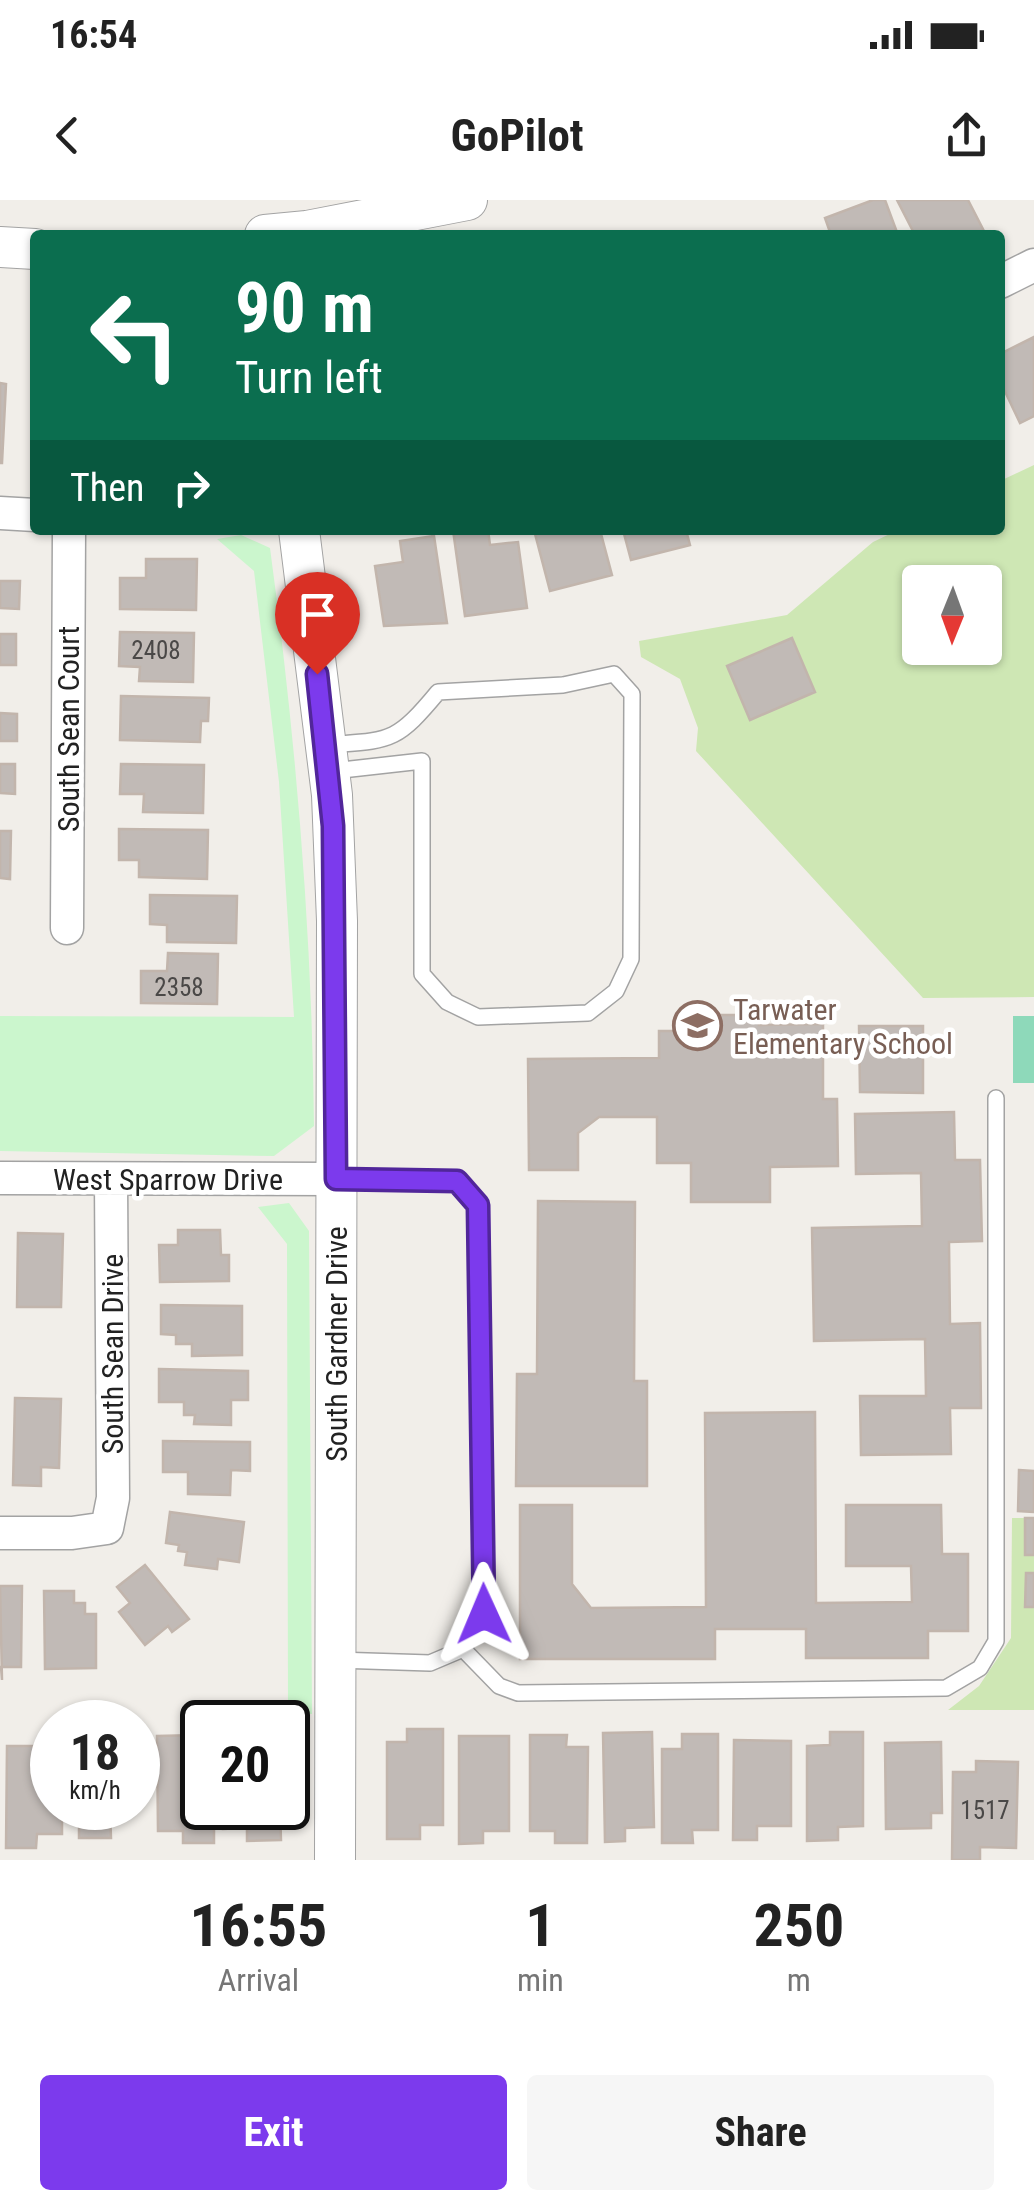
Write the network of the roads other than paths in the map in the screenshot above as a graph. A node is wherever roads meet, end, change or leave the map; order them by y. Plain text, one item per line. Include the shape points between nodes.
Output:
1 (467, 200) edge
2 (312, 230) edge
3 (0, 247) edge
4 (30, 249) edge
5 (1034, 265) edge
6 (1005, 280) edge
7 (0, 513) edge
8 (30, 515) edge
9 (69, 535) edge
10 (300, 535) edge
11 (327, 758) junction
12 (67, 928) dead end
13 (996, 1098) dead end
14 (0, 1178) edge
15 (110, 1178) junction
16 (336, 1179) junction
17 (0, 1533) edge
18 (464, 1649) junction
19 (336, 1660) junction
20 (335, 1860) edge

1 - 2 street
3 - 4 street
5 - 6 street
7 - 8 street
9 - 12 street, South Sean Court
10 - 11 street, South Gardner Drive
11 - 11 lane via 422,761 422,974 447,1002 478,1017 588,1013 616,991 630,958 632,694 614,674 563,685 438,692 409,728
11 - 16 street, South Gardner Drive via 337,921
13 - 18 lane via 996,1640 980,1668 946,1688 518,1693 499,1686
14 - 15 street, West Sparrow Drive
15 - 16 street, West Sparrow Drive
15 - 17 street, South Sean Drive via 107,1528
16 - 18 lane via 457,1181 478,1205 484,1614
16 - 19 street, South Gardner Drive
18 - 19 lane via 430,1663
19 - 20 street, South Gardner Drive

